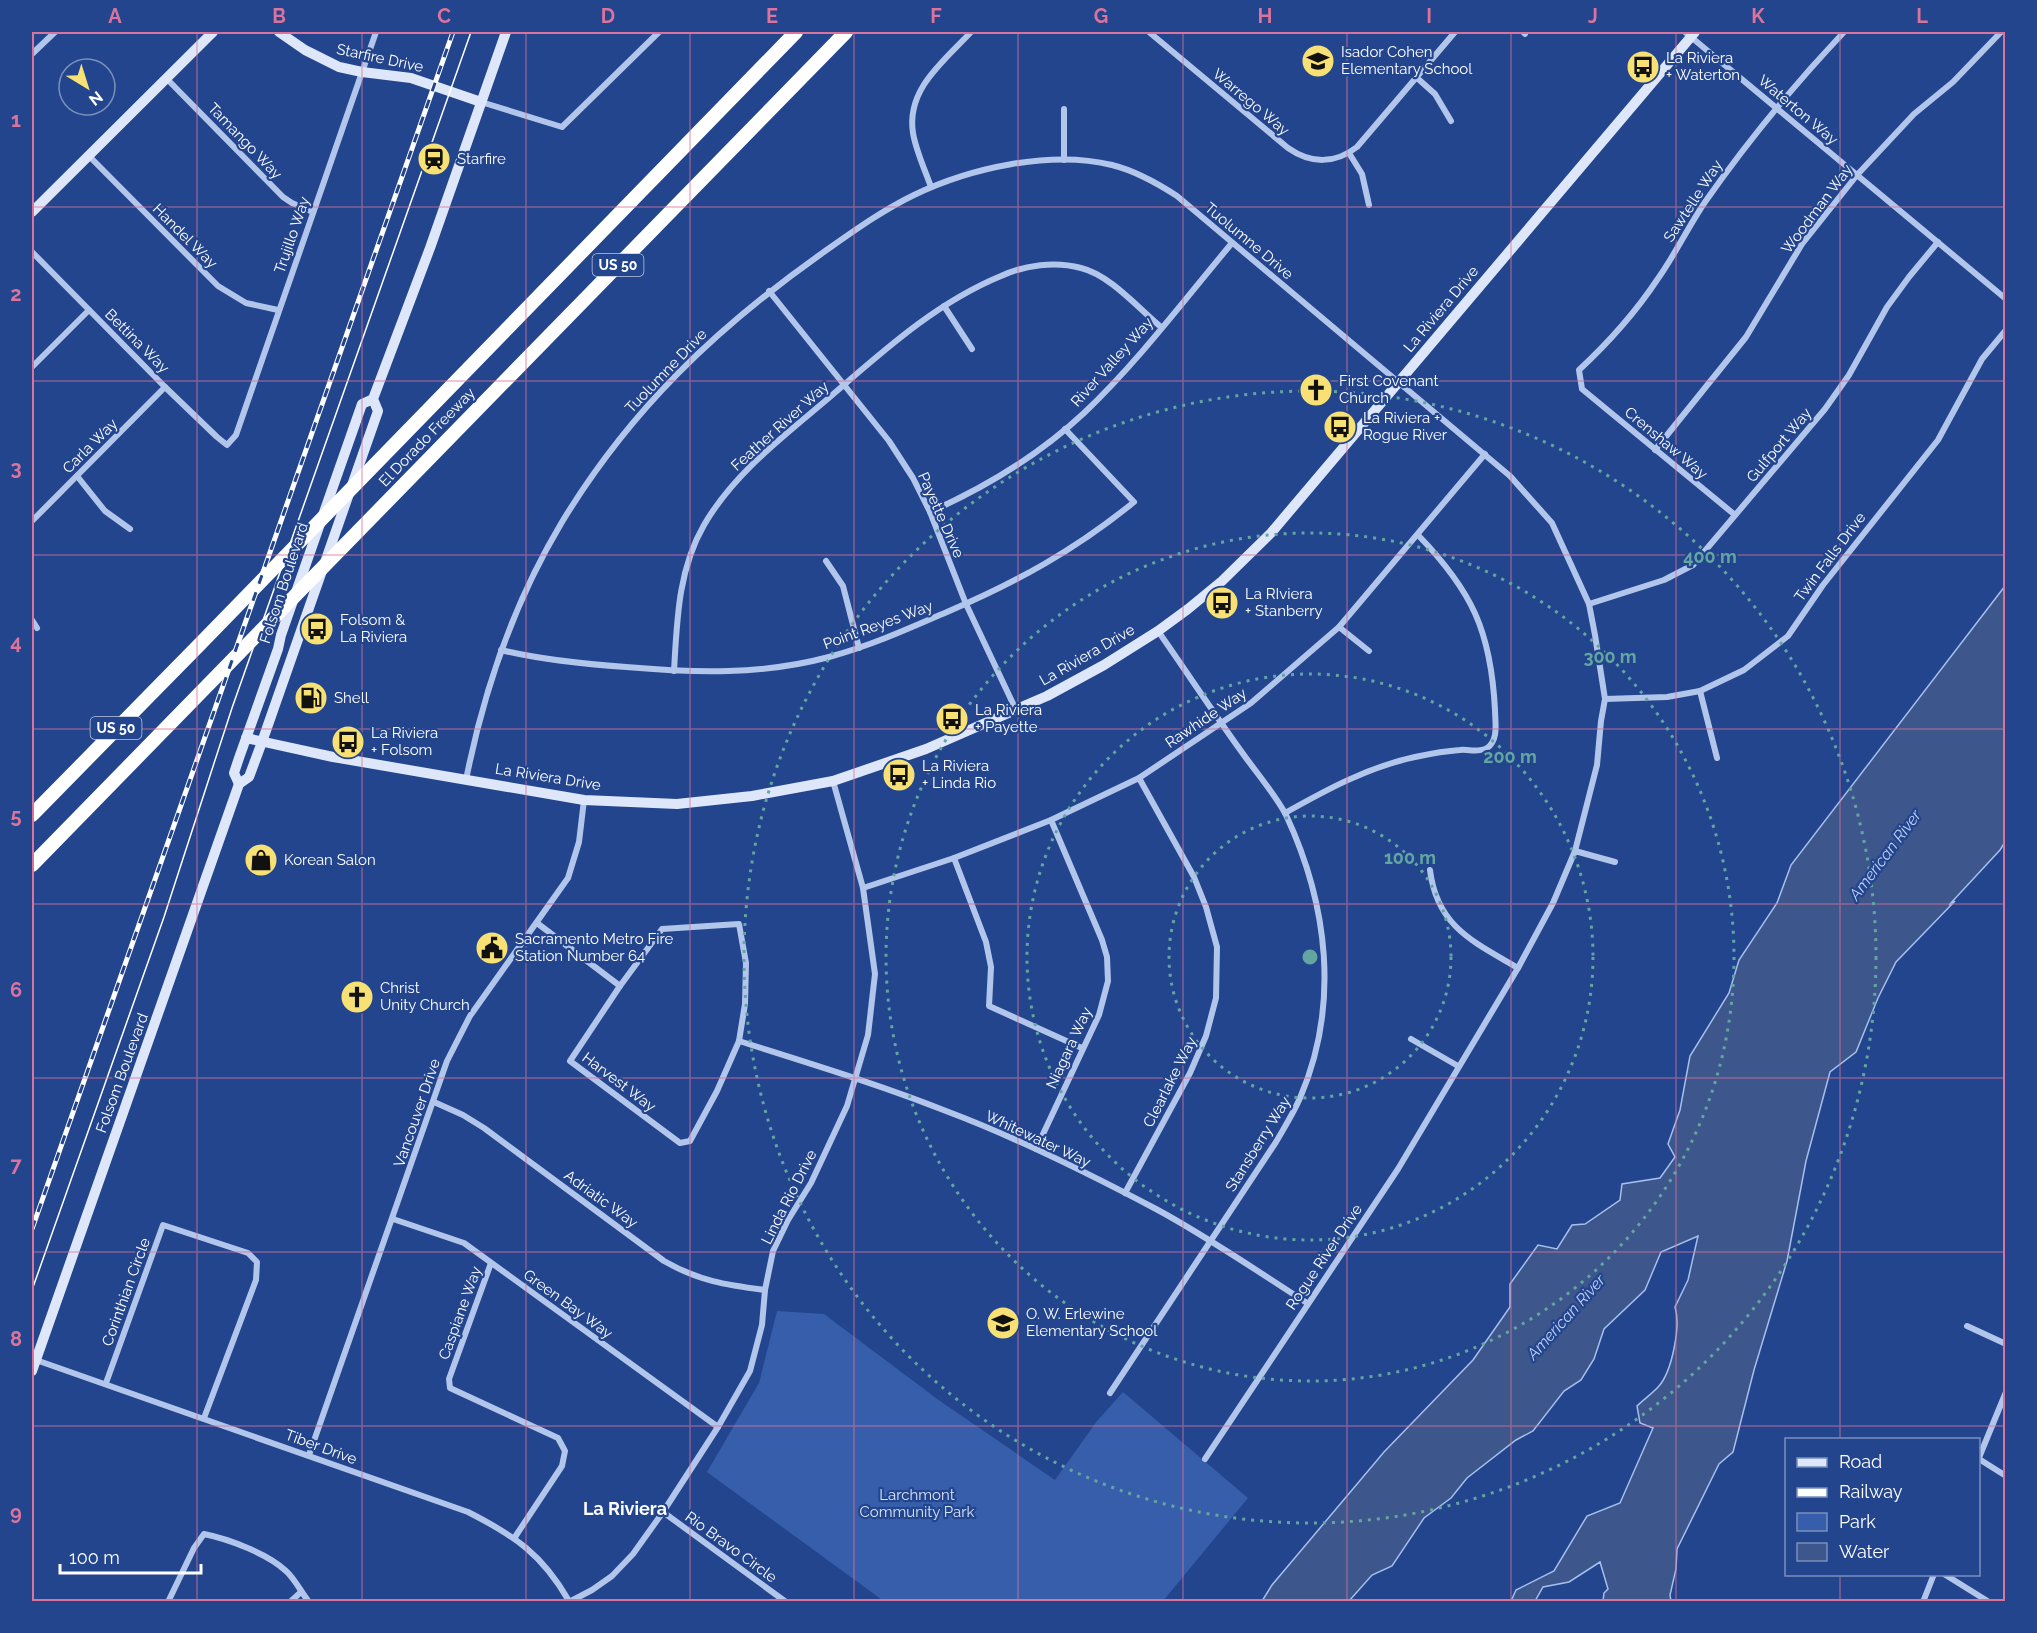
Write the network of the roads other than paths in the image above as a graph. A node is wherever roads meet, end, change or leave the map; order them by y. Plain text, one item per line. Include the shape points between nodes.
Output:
1 (55, 32) edge
2 (213, 32) edge
3 (279, 32) edge
4 (376, 32) edge
5 (506, 32) edge
6 (659, 32) edge
7 (796, 32) edge
8 (846, 32) edge
9 (972, 32) edge
10 (1149, 32) edge
11 (1455, 32) edge
12 (1844, 32) edge
13 (2001, 32) edge
14 (1690, 33) edge
15 (32, 54) edge
16 (362, 72) junction
17 (1416, 77) junction
18 (166, 78) junction
19 (481, 102) junction
20 (1777, 108) junction
21 (1064, 109) dead end
22 (1451, 121) dead end
23 (1349, 153) junction
24 (88, 155) junction
25 (1064, 160) junction
26 (1857, 174) junction
27 (931, 187) junction
28 (1369, 205) dead end
29 (32, 212) edge
30 (313, 212) junction
31 (1938, 242) junction
32 (1232, 243) junction
33 (32, 252) edge
34 (769, 291) junction
35 (2006, 299) edge
36 (944, 306) junction
37 (89, 310) junction
38 (278, 310) junction
39 (1161, 327) junction
40 (2006, 330) edge
41 (972, 349) dead end
42 (32, 367) edge
43 (1398, 383) junction
44 (844, 385) junction
45 (165, 387) junction
46 (1582, 389) joint
47 (374, 399) junction
48 (1065, 429) junction
49 (227, 445) joint
50 (1655, 450) junction
51 (1485, 454) junction
52 (77, 476) junction
53 (930, 512) junction
54 (1735, 515) junction
55 (32, 521) edge
56 (130, 529) dead end
57 (1418, 535) junction
58 (826, 561) dead end
59 (966, 604) junction
60 (1589, 604) junction
61 (32, 620) edge
62 (1339, 627) junction
63 (37, 628) dead end
64 (1158, 631) junction
65 (859, 648) junction
66 (501, 650) junction
67 (1369, 651) dead end
68 (674, 671) junction
69 (1700, 691) junction
70 (1605, 699) junction
71 (1016, 710) junction
72 (1221, 723) junction
73 (246, 738) junction
74 (262, 742) junction
75 (1717, 758) dead end
76 (1138, 778) junction
77 (466, 780) junction
78 (833, 781) junction
79 (239, 784) junction
80 (584, 800) junction
81 (1285, 813) junction
82 (32, 815) edge
83 (1051, 820) junction
84 (1575, 851) junction
85 (954, 858) junction
86 (1615, 862) dead end
87 (32, 865) edge
88 (1430, 870) dead end
89 (863, 888) junction
90 (537, 923) junction
91 (1518, 968) junction
92 (620, 986) junction
93 (1411, 1039) dead end
94 (739, 1041) junction
95 (1082, 1048) junction
96 (1458, 1066) junction
97 (856, 1078) junction
98 (434, 1102) junction
99 (1036, 1149) junction
100 (1125, 1193) junction
101 (393, 1219) junction
102 (1210, 1240) junction
103 (491, 1263) junction
104 (765, 1290) junction
105 (1307, 1303) junction
106 (1967, 1326) dead end
107 (2006, 1344) edge
108 (36, 1360) junction
109 (32, 1371) edge
110 (106, 1383) junction
111 (2006, 1392) edge
112 (1110, 1393) dead end
113 (204, 1418) junction
114 (718, 1427) junction
115 (309, 1455) junction
116 (1980, 1457) edge
117 (1205, 1459) dead end
118 (1980, 1461) edge
119 (2006, 1476) edge
120 (663, 1512) junction
121 (515, 1538) junction
122 (1934, 1576) edge
123 (1946, 1576) edge
124 (301, 1592) junction
125 (569, 1601) edge
126 (168, 1602) edge
127 (290, 1602) edge
128 (309, 1602) edge
129 (786, 1602) edge
130 (1923, 1602) edge
131 (1989, 1602) edge

1 - 15 street
2 - 18 street
3 - 16 street, Starfire Drive via 316,57
4 - 16 street, Trujillo Way
5 - 19 street, Folsom Boulevard
6 - 19 street via 562,127
7 - 82 highway, El Dorado Freeway / US 50
8 - 87 highway, El Dorado Freeway / US 50
9 - 27 street via 926,79 914,105 913,133
10 - 23 street, Warrego Way via 1294,153 1322,161
11 - 17 street, Warrego Way
12 - 20 street, Sawtelle Way
13 - 26 street, Woodman Way
14 - 20 street, Waterton Way
14 - 43 street, La Riviera Drive
16 - 19 street, Starfire Drive via 411,78
16 - 30 street, Trujillo Way
17 - 22 street via 1435,94
17 - 23 street, Warrego Way
18 - 24 street
18 - 30 street, Tamango Way via 283,197
19 - 47 street, Folsom Boulevard
20 - 26 street, Waterton Way
20 - 46 street, Sawtelle Way via 1703,205 1658,280 1625,323 1579,370
21 - 25 street
23 - 28 street via 1362,174
24 - 29 street
24 - 38 street, Handel Way via 218,286 246,303
25 - 27 street, Tuolumne Drive via 995,168
25 - 32 street, Tuolumne Drive via 1111,165 1146,177 1178,196
26 - 31 street, Waterton Way
26 - 50 street, Woodman Way via 1802,244 1746,337
27 - 34 street, Tuolumne Drive via 871,219
30 - 38 street, Trujillo Way
31 - 35 street, Waterton Way
31 - 54 street, Gulfport Way via 1887,308 1825,409
32 - 39 street, River Valley Way
32 - 43 street, Tuolumne Drive
33 - 37 street, Bettina Way
34 - 44 street, Payette Drive
34 - 66 street, Tuolumne Drive via 685,365 601,463 540,561
36 - 39 street, Feather River Way via 1013,271 1041,265 1069,266 1106,279
36 - 41 street
36 - 44 street, Feather River Way
37 - 42 street
37 - 45 street, Bettina Way
38 - 49 street, Trujillo Way via 236,435
39 - 48 street, River Valley Way via 1110,387
40 - 69 street, Twin Falls Drive via 1982,359 1938,440 1823,585 1788,636 1744,670
43 - 51 street, Rogue River Drive
43 - 64 street, La Riviera Drive via 1271,533 1222,580
44 - 53 street, Payette Drive via 895,450
44 - 68 street, Feather River Way via 745,472 703,527 681,588
45 - 49 street, Bettina Way
45 - 52 street, Carla Way
46 - 50 street, Crenshaw Way
47 - 73 street, Folsom Boulevard via 362,404
47 - 74 street, Folsom Boulevard via 378,411
48 - 53 street, River Valley Way via 1013,468
48 - 59 street, Point Reyes Way via 1134,502 1047,564
50 - 54 street, Crenshaw Way
51 - 57 street, Rawhide Way
51 - 60 street, Rogue River Drive via 1552,523
52 - 55 street, Carla Way
52 - 56 street via 105,511
53 - 59 street, Payette Drive
54 - 60 street, Gulfport Way via 1693,565 1679,574
57 - 62 street, Rawhide Way
57 - 81 street via 1445,564 1480,623 1491,661 1496,734 1489,747 1421,756 1384,766 1335,785
58 - 65 street via 843,586
59 - 65 street, Point Reyes Way
59 - 71 street, Payette Drive
60 - 70 street, Rogue River Drive
61 - 63 street
62 - 67 street
62 - 72 street, Rawhide Way via 1251,703
64 - 71 street, La Riviera Drive via 1104,665
64 - 72 street, Stansberry Way
65 - 68 street, Point Reyes Way via 796,665 730,672
66 - 68 street, Point Reyes Way via 575,663
66 - 77 street, Tuolumne Drive via 480,714
69 - 70 street, Twin Falls Drive via 1667,697
69 - 75 street
70 - 84 street, Rogue River Drive via 1597,765
71 - 78 street, La Riviera Drive via 926,749
72 - 76 street, Rawhide Way
72 - 81 street, Stansberry Way
73 - 74 street, La Riviera Drive
73 - 79 street, Folsom Boulevard via 234,773
74 - 77 street, La Riviera Drive
74 - 79 street, Folsom Boulevard via 249,777
76 - 83 street, Rawhide Way
76 - 100 street, Clearlake Way via 1206,907 1216,947 1216,998 1190,1073
77 - 80 street, La Riviera Drive
78 - 80 street, La Riviera Drive via 752,796 677,804
78 - 89 street, Linda Rio Drive
79 - 108 street, Folsom Boulevard
80 - 90 street, Vancouver Drive via 579,842 568,878
81 - 102 street, Stansberry Way via 1312,881 1324,946 1324,995 1318,1035 1300,1099 1276,1143
83 - 85 street, Rawhide Way
83 - 95 street, Niagara Way via 1107,957 1107,981 1099,1015
84 - 86 street
84 - 91 street, Rogue River Drive
85 - 89 street, Rawhide Way
85 - 95 street via 986,942 991,967 988,1006
88 - 91 street via 1432,889 1450,922 1464,936
89 - 97 street, Linda Rio Drive via 875,974 868,1035
90 - 92 street
90 - 98 street, Vancouver Drive via 470,1016 447,1061
91 - 96 street, Rogue River Drive
92 - 94 street, Harvest Way via 662,929 739,924 746,963
92 - 94 street, Harvest Way via 570,1061 680,1143 690,1141 703,1119
93 - 96 street
94 - 97 street, Whitewater Way
95 - 99 street, Niagara Way
96 - 105 street, Rogue River Drive via 1398,1169
97 - 99 street, Whitewater Way via 948,1111
97 - 104 street, Linda Rio Drive via 811,1183 773,1251
98 - 101 street, Vancouver Drive
98 - 104 street, Adriatic Way via 484,1128 683,1272 710,1282
99 - 100 street, Whitewater Way
100 - 102 street, Whitewater Way
101 - 103 street, Green Bay Way via 464,1244
101 - 115 street, Vancouver Drive
102 - 105 street, Whitewater Way
102 - 112 street, Stansberry Way
103 - 114 street, Green Bay Way
103 - 121 street, Caspiane Way via 448,1379 450,1388 558,1438 566,1451 562,1466
104 - 114 street, Linda Rio Drive via 762,1325 750,1371
105 - 117 street, Rogue River Drive
106 - 107 street
108 - 109 street, Folsom Boulevard
108 - 110 street, Tiber Drive
110 - 113 street, Tiber Drive
110 - 113 street, Corinthian Circle via 163,1225 248,1253 257,1263 256,1280
111 - 116 street
113 - 115 street, Tiber Drive
114 - 120 street, Linda Rio Drive
115 - 121 street, Tiber Drive via 468,1512
118 - 119 street
120 - 125 street, Linda Rio Drive via 612,1576
120 - 129 street, Rio Bravo Circle
121 - 125 street, Tiber Drive via 543,1563
122 - 130 street
123 - 131 street
124 - 126 street via 288,1572 275,1562 204,1534
124 - 127 street
124 - 128 street

